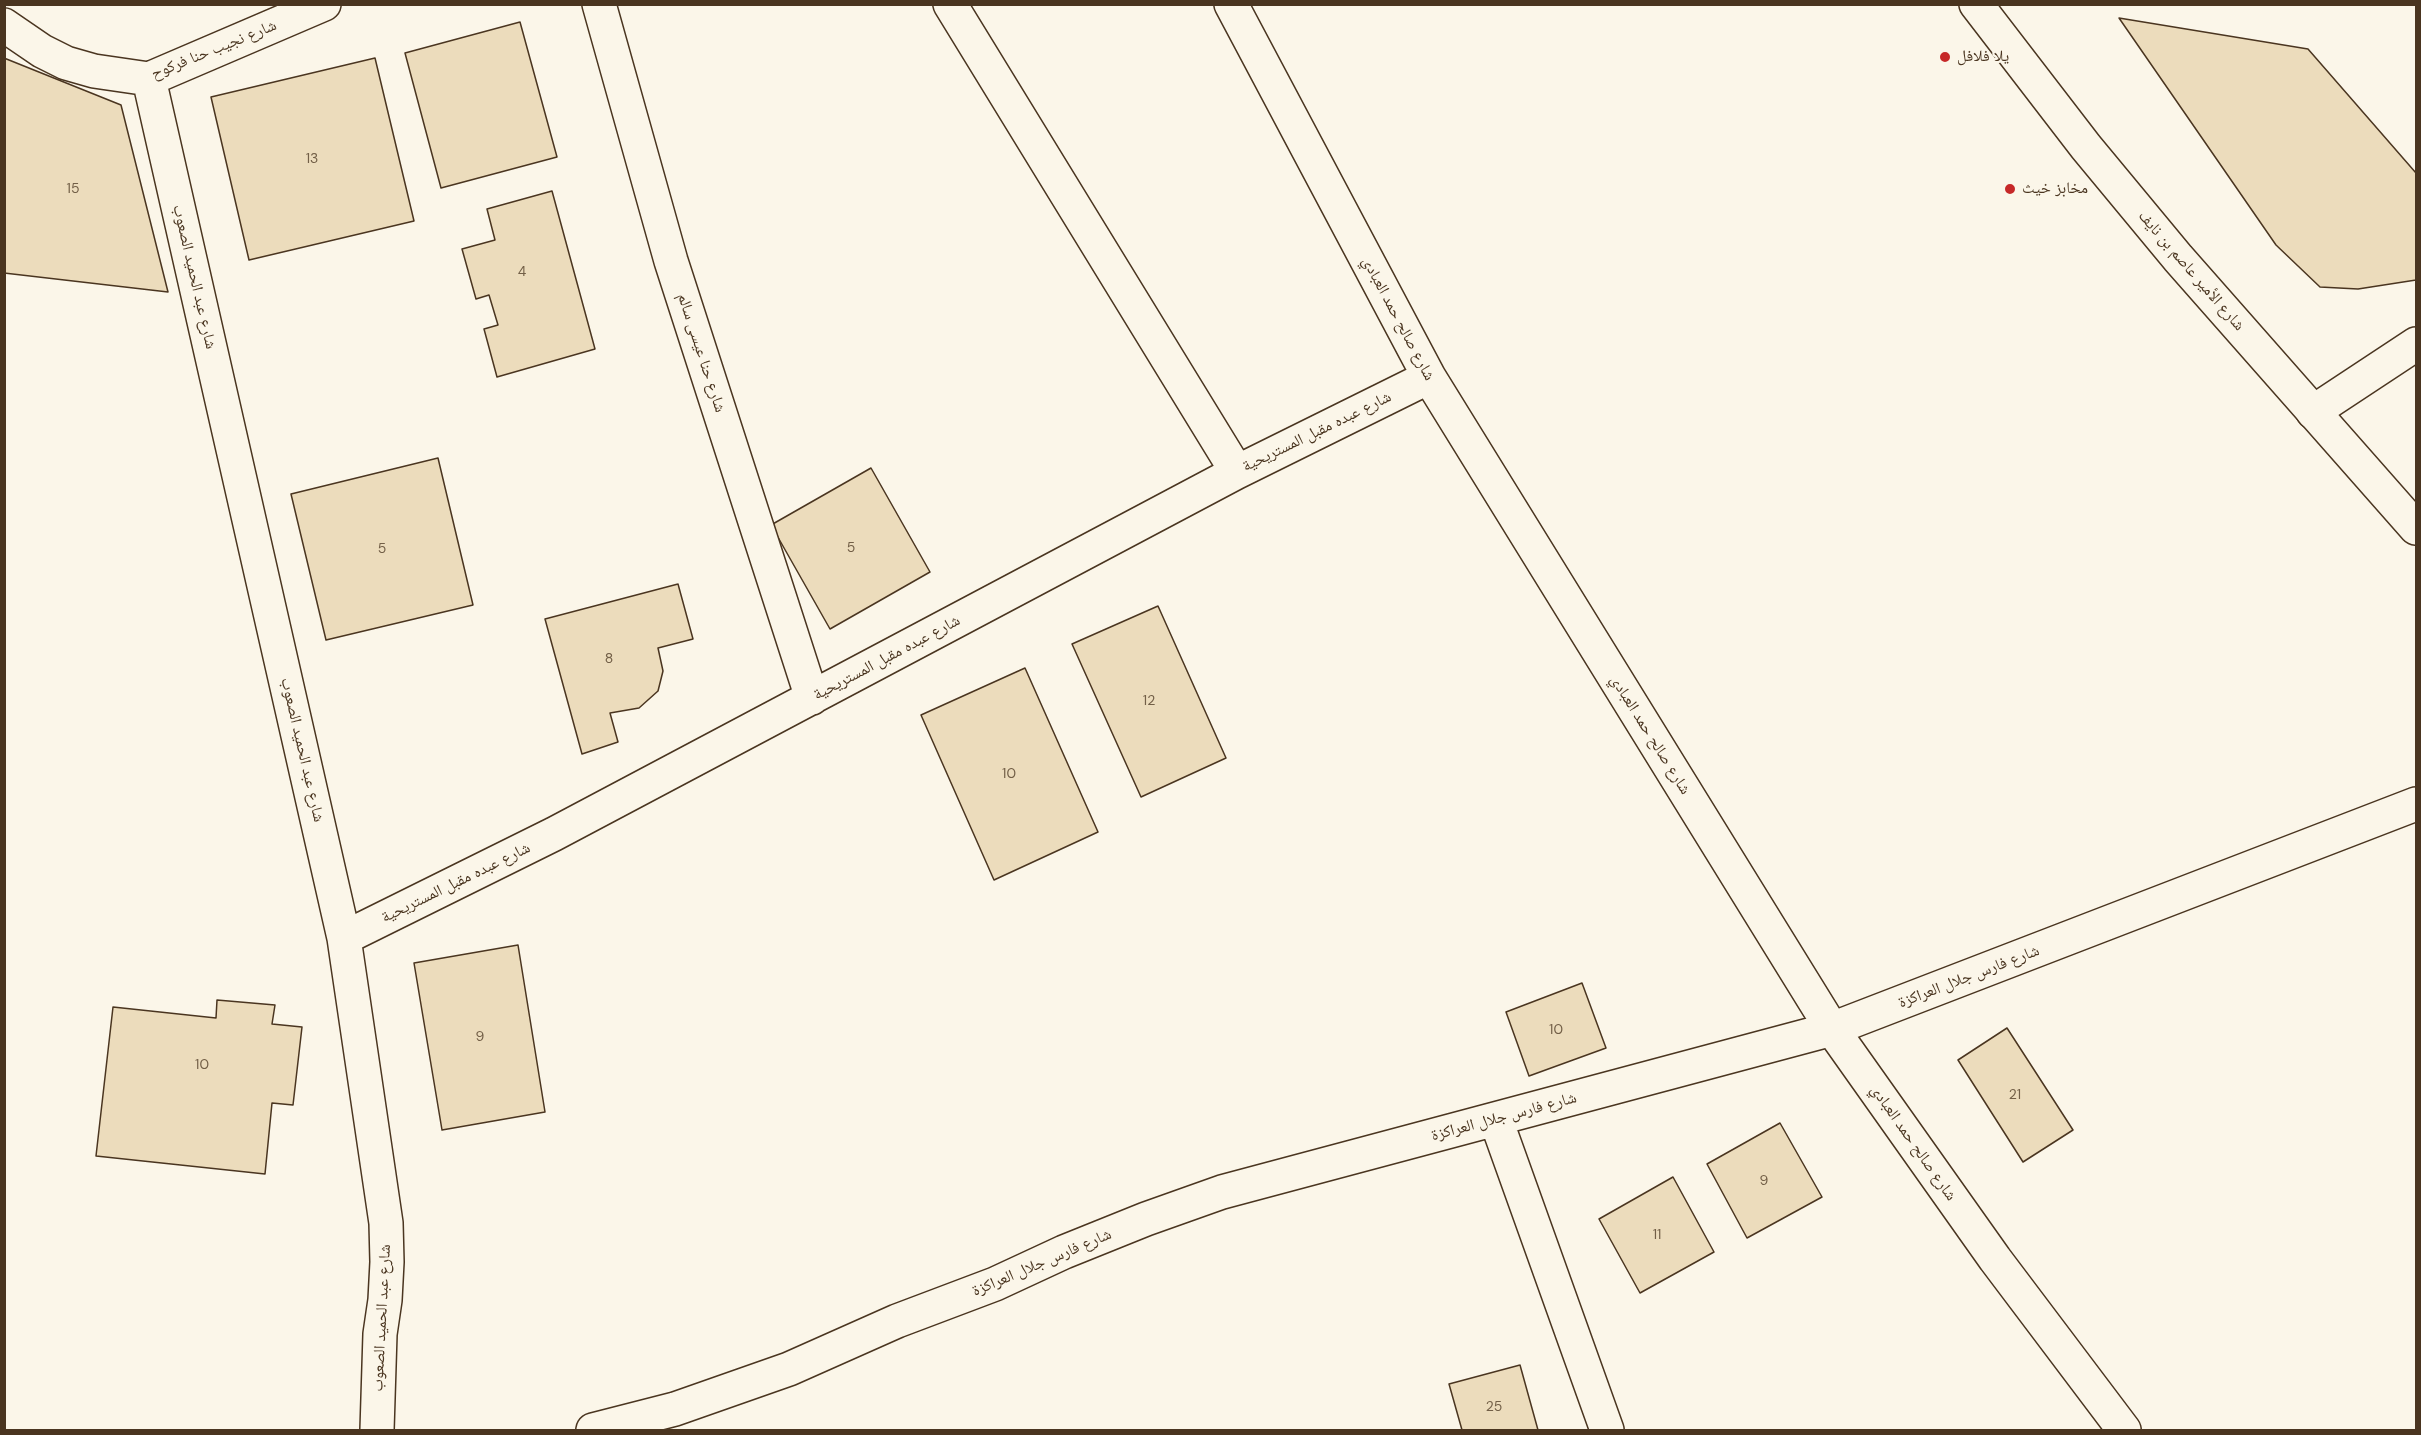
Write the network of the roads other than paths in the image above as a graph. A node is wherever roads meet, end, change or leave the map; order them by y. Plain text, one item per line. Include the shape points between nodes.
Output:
1 (324, 4) edge
2 (599, 4) edge
3 (950, 4) edge
4 (1231, 4) edge
5 (1976, 4) edge
6 (4, 25) edge
7 (148, 79) junction
8 (2416, 344) edge
9 (1429, 377) junction
10 (2313, 412) junction
11 (1237, 471) junction
12 (2416, 528) edge
13 (812, 698) junction
14 (2416, 804) edge
15 (344, 938) junction
16 (1832, 1029) junction
17 (1496, 1119) junction
18 (377, 1431) edge
19 (593, 1431) edge
20 (1607, 1431) edge
21 (2124, 1431) edge

1 - 7 street, شارع نجيب حنا فركوح
2 - 13 street, شارع حنا عيسى سالم via 671,261
3 - 11 street
4 - 9 street, شارع صالح حمد العبادي
5 - 10 street, شارع الأمير عاصم بن نايف via 2178,258
6 - 7 street, شارع نجيب حنا فركوح via 66,63
7 - 15 street, شارع عبد الحميد الصعوب
8 - 10 street
9 - 11 street, شارع عبده مقبل المستريحية
9 - 16 street, شارع صالح حمد العبادي
10 - 12 street, شارع الأمير عاصم بن نايف
11 - 13 street, شارع عبده مقبل المستريحية
13 - 15 street, شارع عبده مقبل المستريحية via 554,834
14 - 16 street, شارع فارس جلال العراكزة
15 - 18 street, شارع عبد الحميد الصعوب via 386,1223
16 - 17 street, شارع فارس جلال العراكزة
16 - 21 street, شارع صالح حمد العبادي via 1995,1259
17 - 19 street, شارع فارس جلال العراكزة via 1222,1192 1064,1252 789,1369 675,1409
17 - 20 street

